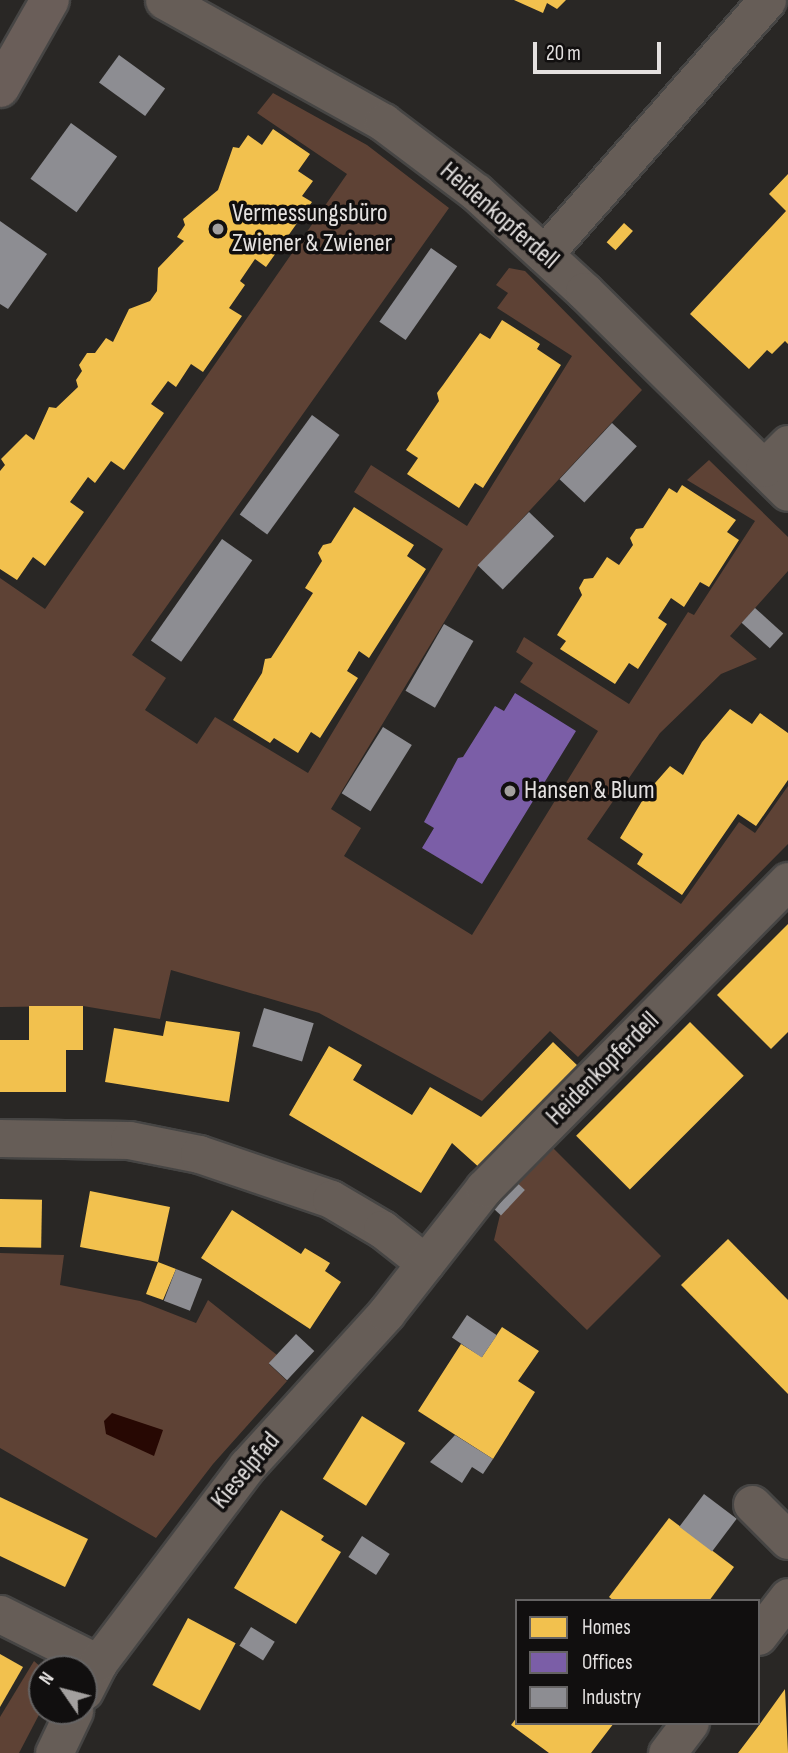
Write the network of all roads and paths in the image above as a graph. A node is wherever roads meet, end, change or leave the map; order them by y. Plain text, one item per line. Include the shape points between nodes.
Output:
1 (50, 0) edge
2 (164, 0) edge
3 (767, 0) edge
4 (0, 88) edge
5 (544, 254) junction
6 (780, 468) edge
7 (788, 881) edge
8 (0, 1138) edge
9 (425, 1264) junction
10 (752, 1504) dead end
11 (788, 1540) edge
12 (788, 1597) edge
13 (0, 1614) edge
14 (760, 1633) edge
15 (59, 1655) edge
16 (98, 1668) edge
17 (67, 1725) edge
18 (688, 1725) edge
19 (54, 1753) edge
20 (667, 1753) edge

1 - 4 street
2 - 5 street, Heidenkopferdell via 383,122 476,192
3 - 5 street
5 - 6 street, Heidenkopferdell
7 - 9 street, Heidenkopferdell via 484,1188
8 - 9 street via 129,1140 223,1161 331,1199 382,1229
9 - 16 street, Kieselpfad via 247,1466
10 - 11 street
12 - 14 street
13 - 15 street
17 - 19 street
18 - 20 street

